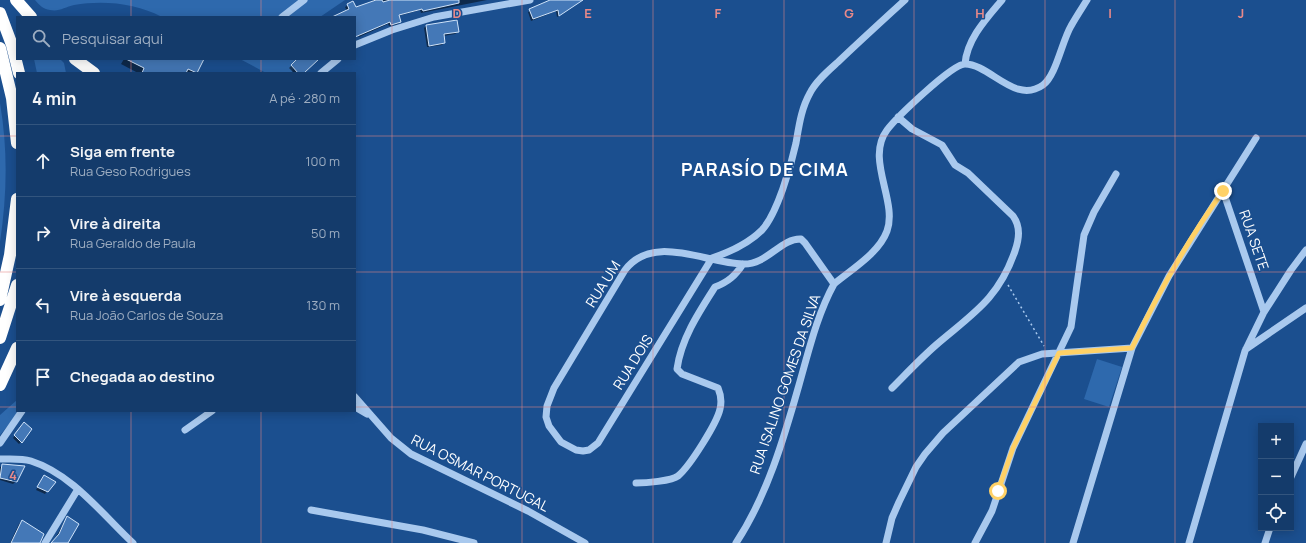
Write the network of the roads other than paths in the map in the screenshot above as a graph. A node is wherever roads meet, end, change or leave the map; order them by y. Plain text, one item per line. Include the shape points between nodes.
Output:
1 (16, 0) edge
2 (304, 0) edge
3 (530, 0) edge
4 (905, 0) edge
5 (1002, 0) edge
6 (1087, 0) edge
7 (0, 13) edge
8 (30, 16) edge
9 (283, 16) edge
10 (356, 45) edge
11 (0, 48) edge
12 (76, 60) edge
13 (337, 60) edge
14 (965, 64) junction
15 (19, 72) edge
16 (93, 72) edge
17 (321, 72) edge
18 (898, 117) junction
19 (16, 134) edge
20 (1256, 138) dead end
21 (1116, 174) dead end
22 (1223, 191) junction
23 (16, 207) edge
24 (1306, 250) edge
25 (712, 258) junction
26 (743, 264) junction
27 (834, 284) junction
28 (16, 288) edge
29 (0, 300) edge
30 (1306, 308) edge
31 (1264, 312) junction
32 (0, 338) edge
33 (1132, 348) junction
34 (16, 350) edge
35 (1244, 351) junction
36 (1059, 353) junction
37 (0, 386) edge
38 (892, 388) dead end
39 (356, 398) edge
40 (356, 408) edge
41 (21, 412) edge
42 (211, 412) edge
43 (371, 416) junction
44 (185, 430) dead end
45 (561, 442) joint
46 (0, 443) edge
47 (1306, 444) edge
48 (0, 459) edge
49 (1294, 470) edge
50 (636, 483) dead end
51 (78, 489) junction
52 (311, 510) dead end
53 (1269, 531) edge
54 (45, 543) edge
55 (132, 543) edge
56 (474, 543) edge
57 (585, 543) edge
58 (736, 543) edge
59 (886, 543) edge
60 (975, 543) edge
61 (1073, 543) edge
62 (1189, 543) edge
63 (1265, 543) edge

1 - 8 highway
2 - 9 street
3 - 10 street via 434,17
4 - 25 street via 826,74 809,94 801,115 790,167 766,225 746,242
5 - 14 street via 966,50
6 - 14 street via 1071,26 1049,79 1039,88 1028,90 1011,86 976,66
7 - 15 highway
11 - 19 highway via 12,98
12 - 16 highway
13 - 17 street
14 - 18 street, RUA ISALINO GOMES DA SILVA via 952,69
18 - 27 street, RUA ISALINO GOMES DA SILVA via 886,130 881,144 881,169 889,209 887,230 875,249
18 - 38 street via 912,129 942,144 955,165 968,173 1015,219 1018,238 1004,278 996,291
20 - 22 street
21 - 36 street via 1084,235 1074,318
22 - 31 street, RUA SETE
22 - 33 street via 1169,276
23 - 29 highway via 10,255
24 - 31 street
25 - 26 street, RUA UM
25 - 45 street, RUA DOIS via 598,443 583,451
25 - 45 street, RUA UM via 657,251 642,255 630,264 551,395 546,412 547,422
26 - 27 street, RUA UM via 758,262 792,240 801,239
26 - 50 street via 736,276 715,287 688,334 679,357 677,369 682,374 718,388 722,397 716,421 690,462 677,477
27 - 58 street, RUA ISALINO GOMES DA SILVA via 819,317 780,447 757,503
28 - 32 highway
30 - 35 street
31 - 35 street
33 - 36 street
33 - 61 street
34 - 37 highway
35 - 62 street
36 - 59 street via 1025,359 944,433 916,467 892,518
36 - 60 street via 1013,448 992,511
39 - 43 street, RUA OSMAR PORTUGAL
40 - 43 street
41 - 46 street
42 - 44 street
43 - 57 street, RUA OSMAR PORTUGAL via 395,441 412,454
47 - 49 street
48 - 51 street via 30,461
51 - 54 street
51 - 55 street
52 - 56 street via 423,530
53 - 63 street

